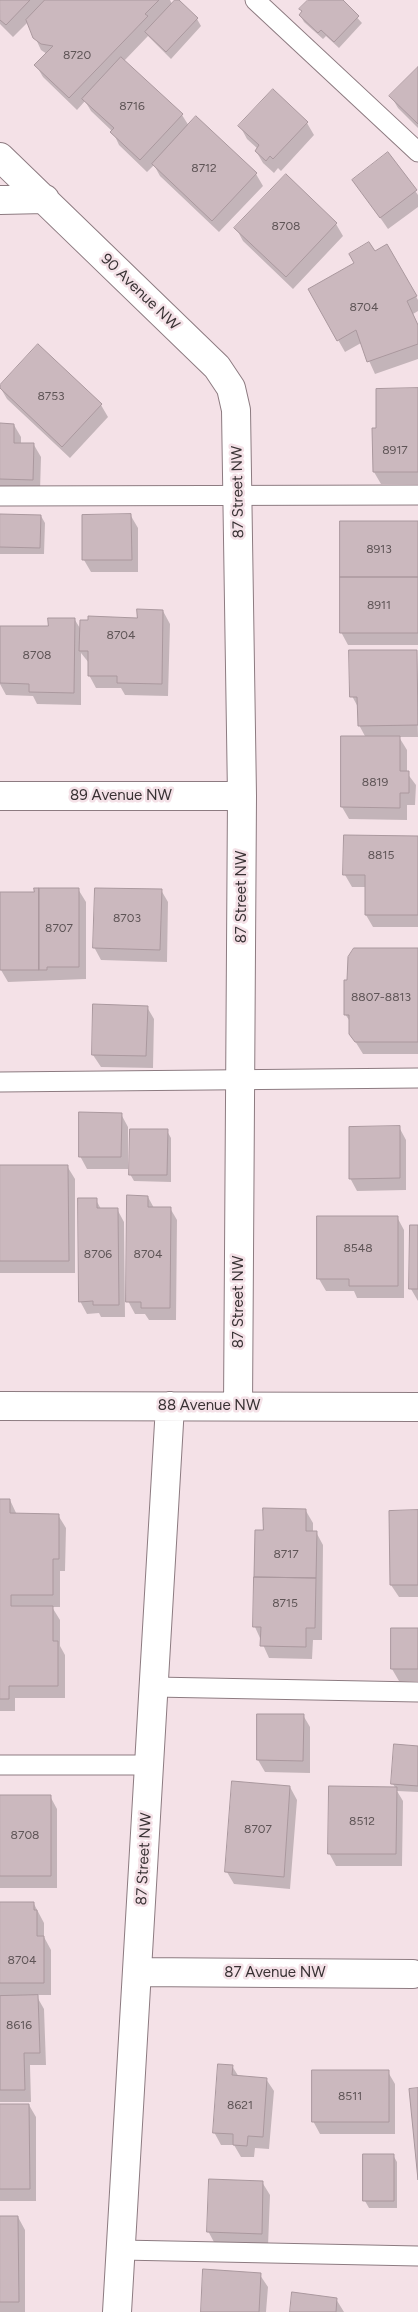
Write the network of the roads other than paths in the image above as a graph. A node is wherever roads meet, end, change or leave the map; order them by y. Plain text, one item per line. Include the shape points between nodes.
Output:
1 (255, 0) edge
2 (418, 152) edge
3 (0, 157) edge
4 (45, 199) junction
5 (0, 200) edge
6 (231, 388) joint
7 (418, 495) edge
8 (0, 496) edge
9 (238, 496) junction
10 (0, 796) edge
11 (242, 796) junction
12 (418, 1078) edge
13 (241, 1079) junction
14 (0, 1082) edge
15 (0, 1406) edge
16 (170, 1406) junction
17 (238, 1406) junction
18 (418, 1407) edge
19 (154, 1687) junction
20 (418, 1692) edge
21 (0, 1765) edge
22 (149, 1765) junction
23 (137, 1972) junction
24 (413, 1974) dead end
25 (121, 2250) junction
26 (418, 2256) edge
27 (117, 2312) edge

1 - 2 lane
3 - 4 street, 90 Avenue NW
4 - 5 street
4 - 6 street, 90 Avenue NW via 217,368
6 - 9 street, 87 Street NW via 236,410
7 - 9 lane
8 - 9 lane
9 - 11 street, 87 Street NW
10 - 11 street, 89 Avenue NW
11 - 13 street, 87 Street NW
12 - 13 lane
13 - 14 lane
13 - 17 street, 87 Street NW
15 - 16 street, 88 Avenue NW
16 - 17 street, 88 Avenue NW
16 - 19 street, 87 Street NW
17 - 18 street, 88 Avenue NW
19 - 20 lane
19 - 22 street, 87 Street NW
21 - 22 lane
22 - 23 street, 87 Street NW
23 - 24 street, 87 Avenue NW
23 - 25 street, 87 Street NW
25 - 26 lane
25 - 27 street, 87 Street NW

